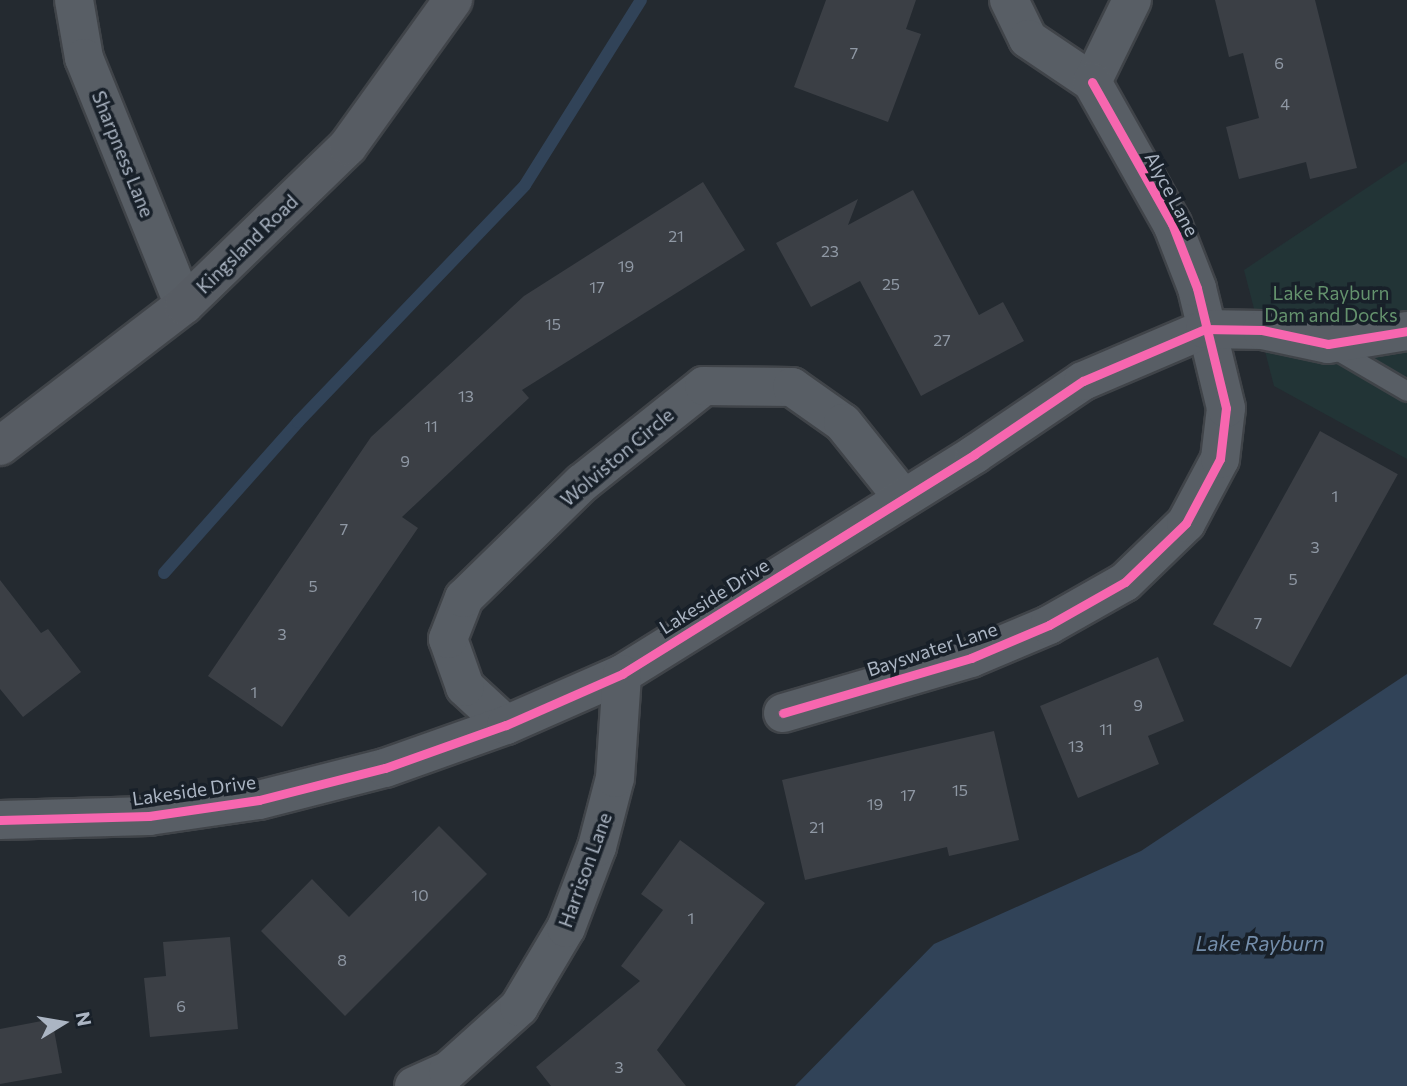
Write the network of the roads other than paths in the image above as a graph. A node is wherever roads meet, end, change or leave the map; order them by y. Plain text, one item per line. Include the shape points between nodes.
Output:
1 (74, 0) edge
2 (453, 0) edge
3 (1009, 0) edge
4 (1132, 0) edge
5 (1092, 82) junction
6 (184, 305) junction
7 (1205, 329) junction
8 (1407, 331) edge
9 (1328, 344) junction
10 (1407, 391) edge
11 (0, 446) edge
12 (903, 498) junction
13 (622, 674) junction
14 (783, 713) dead end
15 (506, 725) junction
16 (0, 820) edge
17 (414, 1086) edge

1 - 6 street, Sharpness Lane via 84,58
2 - 6 street, Kingsland Road via 348,146
3 - 5 street, Alyce Lane via 1028,39
4 - 5 street
5 - 7 street, Alyce Lane via 1172,224 1197,288
6 - 11 street, Kingsland Road
7 - 9 street, Lakeside Drive via 1262,330
7 - 12 street, Lakeside Drive via 1083,382
7 - 14 street, Bayswater Lane via 1226,408 1220,459 1186,523 1125,582 1049,625 971,658
8 - 9 street, Lakeside Drive
9 - 10 lane
12 - 13 street, Lakeside Drive
12 - 15 street, Wolviston Circle via 843,423 792,387 704,386 582,483 464,598 448,639 465,687
13 - 15 street, Lakeside Drive
13 - 17 street, Harrison Lane via 615,778 597,847 566,928 519,1007 448,1071
15 - 16 street, Lakeside Drive via 385,768 259,800 149,816

